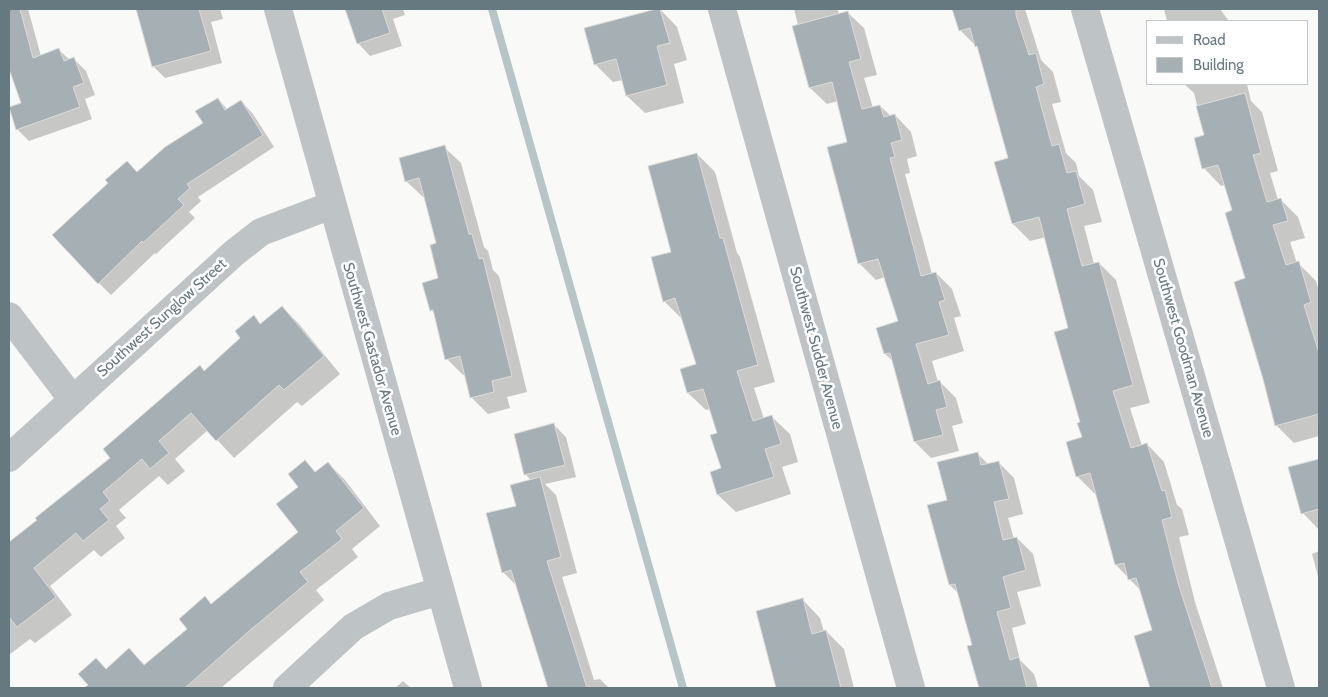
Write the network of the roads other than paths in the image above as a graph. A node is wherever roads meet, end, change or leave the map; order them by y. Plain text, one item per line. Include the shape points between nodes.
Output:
1 (278, 9) edge
2 (722, 9) edge
3 (1085, 9) edge
4 (332, 205) junction
5 (9, 316) edge
6 (73, 400) junction
7 (9, 458) edge
8 (440, 592) junction
9 (287, 688) edge
10 (468, 688) edge
11 (910, 688) edge
12 (1281, 688) edge

1 - 4 street, Southwest Gastador Avenue
2 - 11 street, Southwest Sudder Avenue
3 - 12 street, Southwest Goodman Avenue
4 - 6 street, Southwest Sunglow Street via 261,232
4 - 8 street, Southwest Gastador Avenue
5 - 6 street
6 - 7 street, Southwest Sunglow Street
8 - 9 street via 389,606 353,627
8 - 10 street, Southwest Gastador Avenue

